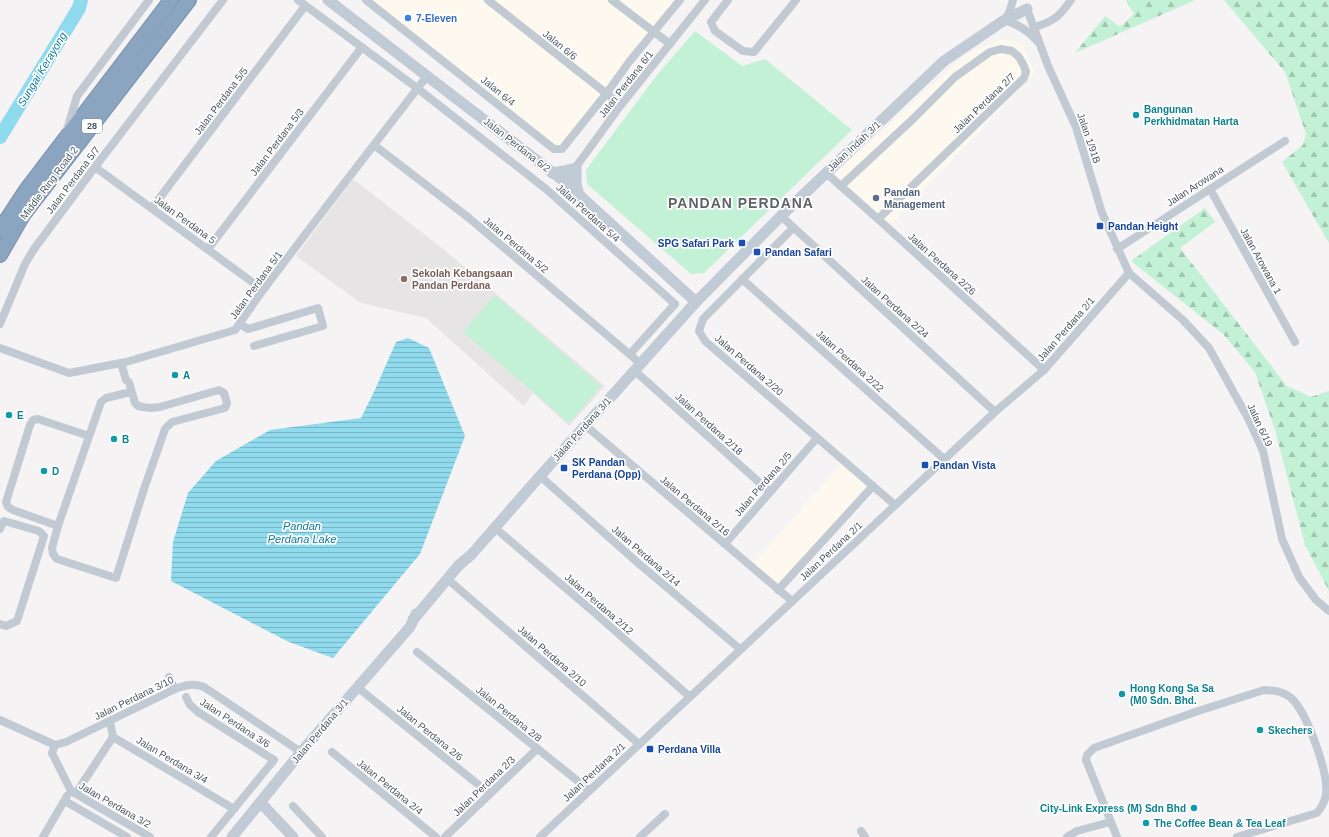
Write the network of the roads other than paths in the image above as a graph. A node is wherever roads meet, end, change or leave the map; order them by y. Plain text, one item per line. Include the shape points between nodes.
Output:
1 (149, 0) edge
2 (171, 0) edge
3 (189, 0) edge
4 (223, 0) edge
5 (298, 0) edge
6 (328, 0) edge
7 (366, 0) edge
8 (488, 0) edge
9 (612, 0) edge
10 (680, 0) edge
11 (705, 0) edge
12 (728, 0) edge
13 (795, 0) edge
14 (1013, 0) edge
15 (1071, 0) edge
16 (305, 6) junction
17 (1027, 10) joint
18 (1005, 20) junction
19 (1034, 27) junction
20 (654, 32) junction
21 (670, 44) junction
22 (1040, 44) junction
23 (362, 47) junction
24 (427, 76) junction
25 (417, 88) junction
26 (606, 94) junction
27 (621, 105) junction
28 (64, 141) junction
29 (1285, 141) dead end
30 (374, 145) junction
31 (95, 167) junction
32 (576, 168) junction
33 (552, 172) junction
34 (826, 173) junction
35 (565, 182) junction
36 (841, 186) junction
37 (1210, 189) junction
38 (579, 195) junction
39 (152, 208) junction
40 (781, 216) junction
41 (878, 219) junction
42 (793, 228) junction
43 (0, 230) edge
44 (208, 249) junction
45 (1117, 249) junction
46 (0, 255) edge
47 (1128, 273) junction
48 (742, 279) junction
49 (263, 290) junction
50 (696, 302) junction
51 (246, 316) junction
52 (0, 324) edge
53 (240, 324) junction
54 (255, 327) junction
55 (1295, 342) dead end
56 (254, 346) dead end
57 (0, 348) edge
58 (630, 354) junction
59 (124, 362) junction
60 (638, 367) junction
61 (1044, 370) junction
62 (131, 392) junction
63 (995, 412) junction
64 (586, 426) junction
65 (89, 436) junction
66 (817, 438) junction
67 (944, 459) junction
68 (540, 476) junction
69 (873, 486) junction
70 (770, 492) junction
71 (895, 505) junction
72 (58, 526) junction
73 (495, 528) junction
74 (0, 529) edge
75 (725, 544) junction
76 (468, 558) junction
77 (452, 583) junction
78 (778, 590) junction
79 (792, 601) junction
80 (1329, 611) edge
81 (412, 623) junction
82 (0, 624) edge
83 (740, 649) junction
84 (417, 652) dead end
85 (169, 677) dead end
86 (357, 687) junction
87 (175, 689) junction
88 (186, 697) dead end
89 (690, 697) junction
90 (0, 720) edge
91 (110, 722) junction
92 (113, 737) junction
93 (639, 744) junction
94 (55, 745) junction
95 (537, 749) junction
96 (301, 752) junction
97 (332, 752) dead end
98 (589, 790) junction
99 (73, 792) junction
100 (490, 794) junction
101 (65, 801) junction
102 (260, 802) junction
103 (293, 806) dead end
104 (234, 809) junction
105 (665, 814) dead end
106 (1110, 822) junction
107 (645, 836) edge
108 (43, 837) edge
109 (127, 837) edge
110 (150, 837) edge
111 (211, 837) edge
112 (232, 837) edge
113 (293, 837) edge
114 (322, 837) edge
115 (436, 837) edge
116 (445, 837) edge
117 (540, 837) edge
118 (1067, 837) edge
119 (1117, 837) edge
120 (1237, 837) edge

1 - 28 street via 77,96
2 - 28 highway, Middle Ring Road 2 / 28
3 - 46 highway, Middle Ring Road 2 / 28 via 24,216
4 - 31 street, Jalan Perdana 5/7
5 - 16 street, Jalan Perdana 5/4
6 - 24 street, Jalan Perdana 6/2
7 - 26 street, Jalan 6/4 via 554,149 562,149
8 - 26 street, Jalan 6/6
9 - 20 street
10 - 20 street
11 - 21 street, Jalan Perdana 6/1
12 - 13 street via 711,22 716,31 743,51 754,52
14 - 18 street
15 - 19 street via 1061,14 1047,23
16 - 23 street, Jalan Perdana 5/4
16 - 39 street, Jalan Perdana 5/5
17 - 18 street, Jalan Indah 3/1
17 - 19 street, Jalan 1/91B
18 - 22 street via 1018,24 1030,32
18 - 34 street, Jalan Indah 3/1 via 944,61
19 - 22 street, Jalan 1/91B
20 - 21 street
20 - 26 street
21 - 27 street, Jalan Perdana 6/1
22 - 45 street, Jalan 1/91B via 1076,127 1102,213
23 - 25 street, Jalan Perdana 5/4
23 - 44 street, Jalan Perdana 5/3
24 - 25 street, Jalan Perdana 5/1
24 - 33 street, Jalan Perdana 6/2
25 - 30 street, Jalan Perdana 5/1
25 - 58 street, Jalan Perdana 5/4 via 546,189 675,304
26 - 27 street, Jalan 6/6
27 - 32 street, Jalan Perdana 6/1
28 - 43 highway, Middle Ring Road 2 / 28 via 26,190
29 - 37 street, Jalan Arowana
30 - 49 street, Jalan Perdana 5/1
30 - 58 street, Jalan Perdana 5/2 via 468,218
31 - 39 street, Jalan Perdana 5
31 - 52 street, Jalan Perdana 5/7 via 34,249 25,264
32 - 33 street
32 - 35 street, Jalan Perdana 6/1
32 - 38 street
33 - 35 street, Jalan Perdana 6/2
34 - 36 street, Jalan Perdana 2/26
34 - 40 street, Jalan Indah 3/1
35 - 38 street, Jalan Perdana 6/2
36 - 41 street, Jalan Perdana 2/26
36 - 41 street, Jalan Perdana 2/7 via 956,77 990,52 1001,49 1012,51 1019,57 1026,72 1024,78
37 - 45 street, Jalan Arowana
37 - 55 street, Jalan Arowana 1
38 - 50 street, Jalan Perdana 6/2
39 - 44 street, Jalan Perdana 5
40 - 42 street, Jalan Perdana 2/24
40 - 50 street, Jalan Indah 3/1
41 - 61 street, Jalan Perdana 2/26
42 - 48 street, Jalan Perdana 2/20
42 - 63 street, Jalan Perdana 2/24
44 - 49 street, Jalan Perdana 5
45 - 47 street, Jalan 1/91B
47 - 61 street, Jalan Perdana 2/1
47 - 80 street, Jalan 6/19 via 1183,320 1209,348 1249,420 1262,451 1282,539 1299,577 1316,600
48 - 66 street, Jalan Perdana 2/20 via 703,319 699,331 705,341
48 - 67 street, Jalan Perdana 2/22
49 - 51 street, Jalan Perdana 5/1
50 - 60 street, Jalan Perdana 3/1
51 - 53 street, Jalan Perdana 5/1
51 - 54 street
53 - 54 street via 248,329
53 - 59 street, Jalan Perdana 5/1 via 235,330
54 - 56 street via 318,308 323,326
57 - 59 street, Jalan Perdana 5/1 via 69,373
58 - 60 street, Jalan Perdana 5/2
59 - 62 street via 130,378
60 - 64 street, Jalan Perdana 3/1
60 - 70 street, Jalan Perdana 2/18
61 - 63 street, Jalan Perdana 2/1
62 - 65 street via 106,398 101,402
62 - 72 street via 138,406 151,408 219,390 224,393 227,403 225,408 172,422 168,426 144,489 116,578 57,559 52,548
63 - 67 street, Jalan Perdana 2/1
64 - 68 street, Jalan Perdana 3/1
64 - 75 street, Jalan Perdana 2/16
65 - 72 street
65 - 72 street via 38,419 33,420 30,425 6,502 13,510
66 - 69 street, Jalan Perdana 2/20
66 - 70 street, Jalan Perdana 2/5
67 - 71 street, Jalan Perdana 2/1
68 - 73 street, Jalan Perdana 3/1
68 - 83 street, Jalan Perdana 2/14
69 - 71 street, Jalan Perdana 2/20
69 - 78 street, Jalan Perdana 2/1
70 - 75 street, Jalan Perdana 2/5
71 - 79 street, Jalan Perdana 2/1
73 - 76 street, Jalan Perdana 3/1
73 - 89 street, Jalan Perdana 2/12
74 - 82 street via 3,522 8,522 44,536 17,621 6,626
75 - 78 street, Jalan Perdana 2/16
76 - 77 street, Jalan Perdana 3/1 via 464,568
76 - 81 street, Jalan Perdana 3/1 via 459,565 450,567 418,607
77 - 81 street, Jalan Perdana 3/1 via 417,624
77 - 93 street, Jalan Perdana 2/10
78 - 79 street, Jalan Perdana 2/16
79 - 83 street, Jalan Perdana 2/1
81 - 86 street, Jalan Perdana 3/1
83 - 89 street, Jalan Perdana 2/1
84 - 95 street, Jalan Perdana 2/8
85 - 87 street
86 - 96 street, Jalan Perdana 3/1
86 - 100 street, Jalan Perdana 2/6
87 - 91 street, Jalan Perdana 3/10
87 - 96 street, Jalan Perdana 3/10 via 192,684 204,687
88 - 104 street, Jalan Perdana 3/6 via 198,712 274,760
89 - 93 street, Jalan Perdana 2/1
90 - 94 street
91 - 92 street
91 - 94 street, Jalan Perdana 3/10
92 - 99 street
92 - 104 street, Jalan Perdana 3/4
93 - 98 street, Jalan Perdana 2/1
94 - 99 street, Jalan Perdana 3/2 via 52,753
95 - 98 street, Jalan Perdana 2/8
95 - 100 street, Jalan Perdana 2/3
96 - 102 street, Jalan Perdana 3/1
97 - 115 street, Jalan Perdana 2/4
98 - 117 street, Jalan Perdana 2/1
99 - 101 street
99 - 110 street, Jalan Perdana 3/2
100 - 116 street, Jalan Perdana 2/3
101 - 108 street
101 - 109 street
102 - 112 street, Jalan Perdana 3/1
102 - 113 street
103 - 114 street
104 - 111 street, Jalan Perdana 3/6
105 - 107 street
106 - 118 street via 1077,831
106 - 119 street
106 - 120 street via 1086,760 1094,748 1195,712 1264,690 1274,690 1286,694 1294,701 1309,724 1326,778 1327,792 1324,805 1317,812

